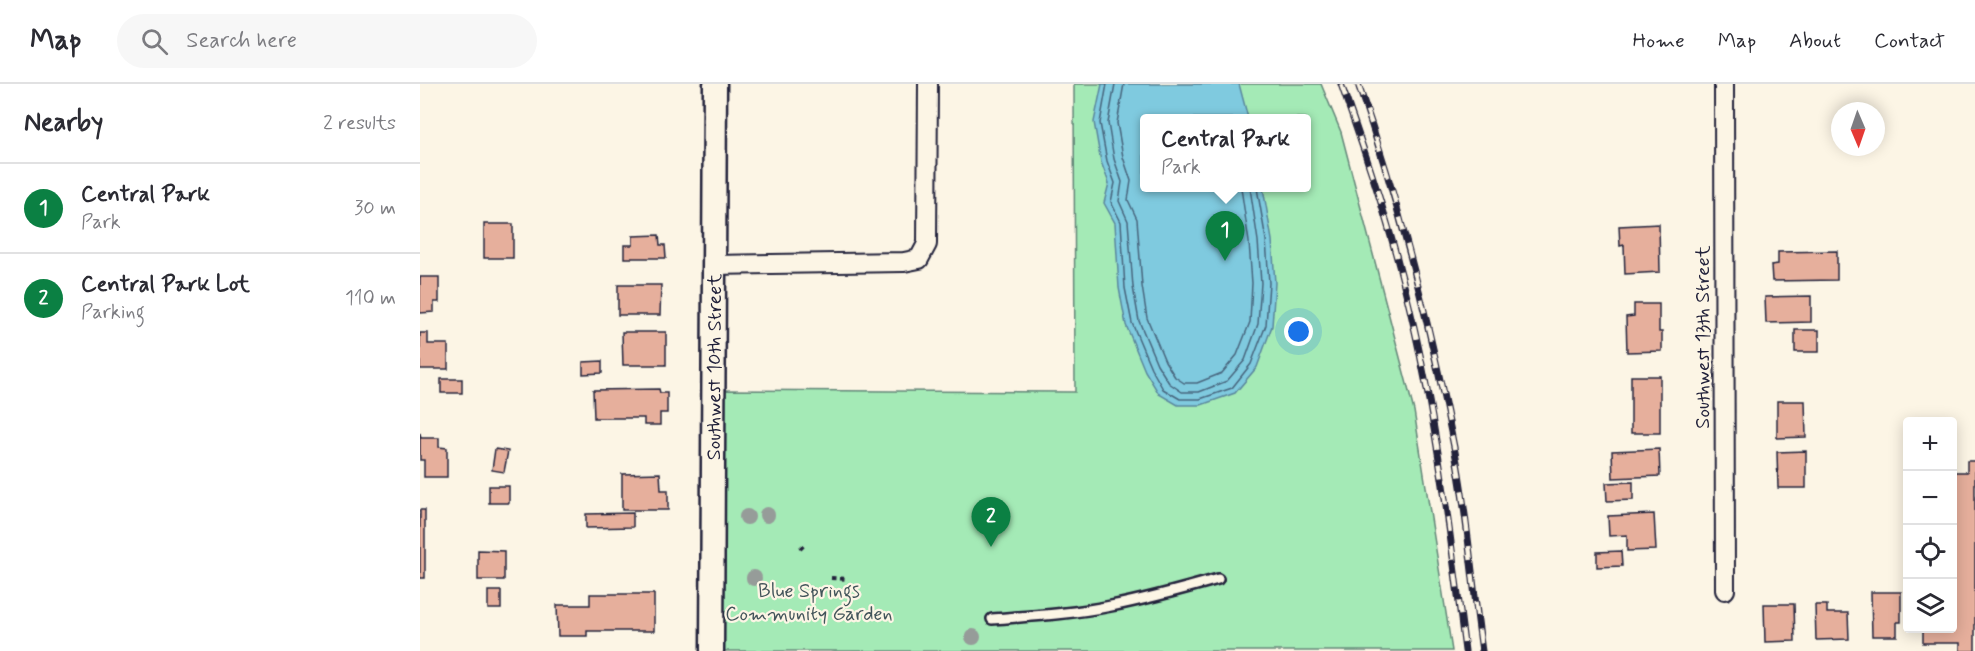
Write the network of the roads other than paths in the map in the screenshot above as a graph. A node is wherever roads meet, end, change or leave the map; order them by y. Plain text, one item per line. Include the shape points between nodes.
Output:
1 (715, 84) edge
2 (928, 84) edge
3 (1724, 84) edge
4 (713, 266) junction
5 (1218, 579) dead end
6 (1725, 590) dead end
7 (992, 619) dead end
8 (711, 651) edge

1 - 4 street, Southwest 10th Street
2 - 4 street via 927,244 919,259
3 - 6 street, Southwest 13th Street
4 - 8 street, Southwest 10th Street
5 - 7 lane via 1109,607

